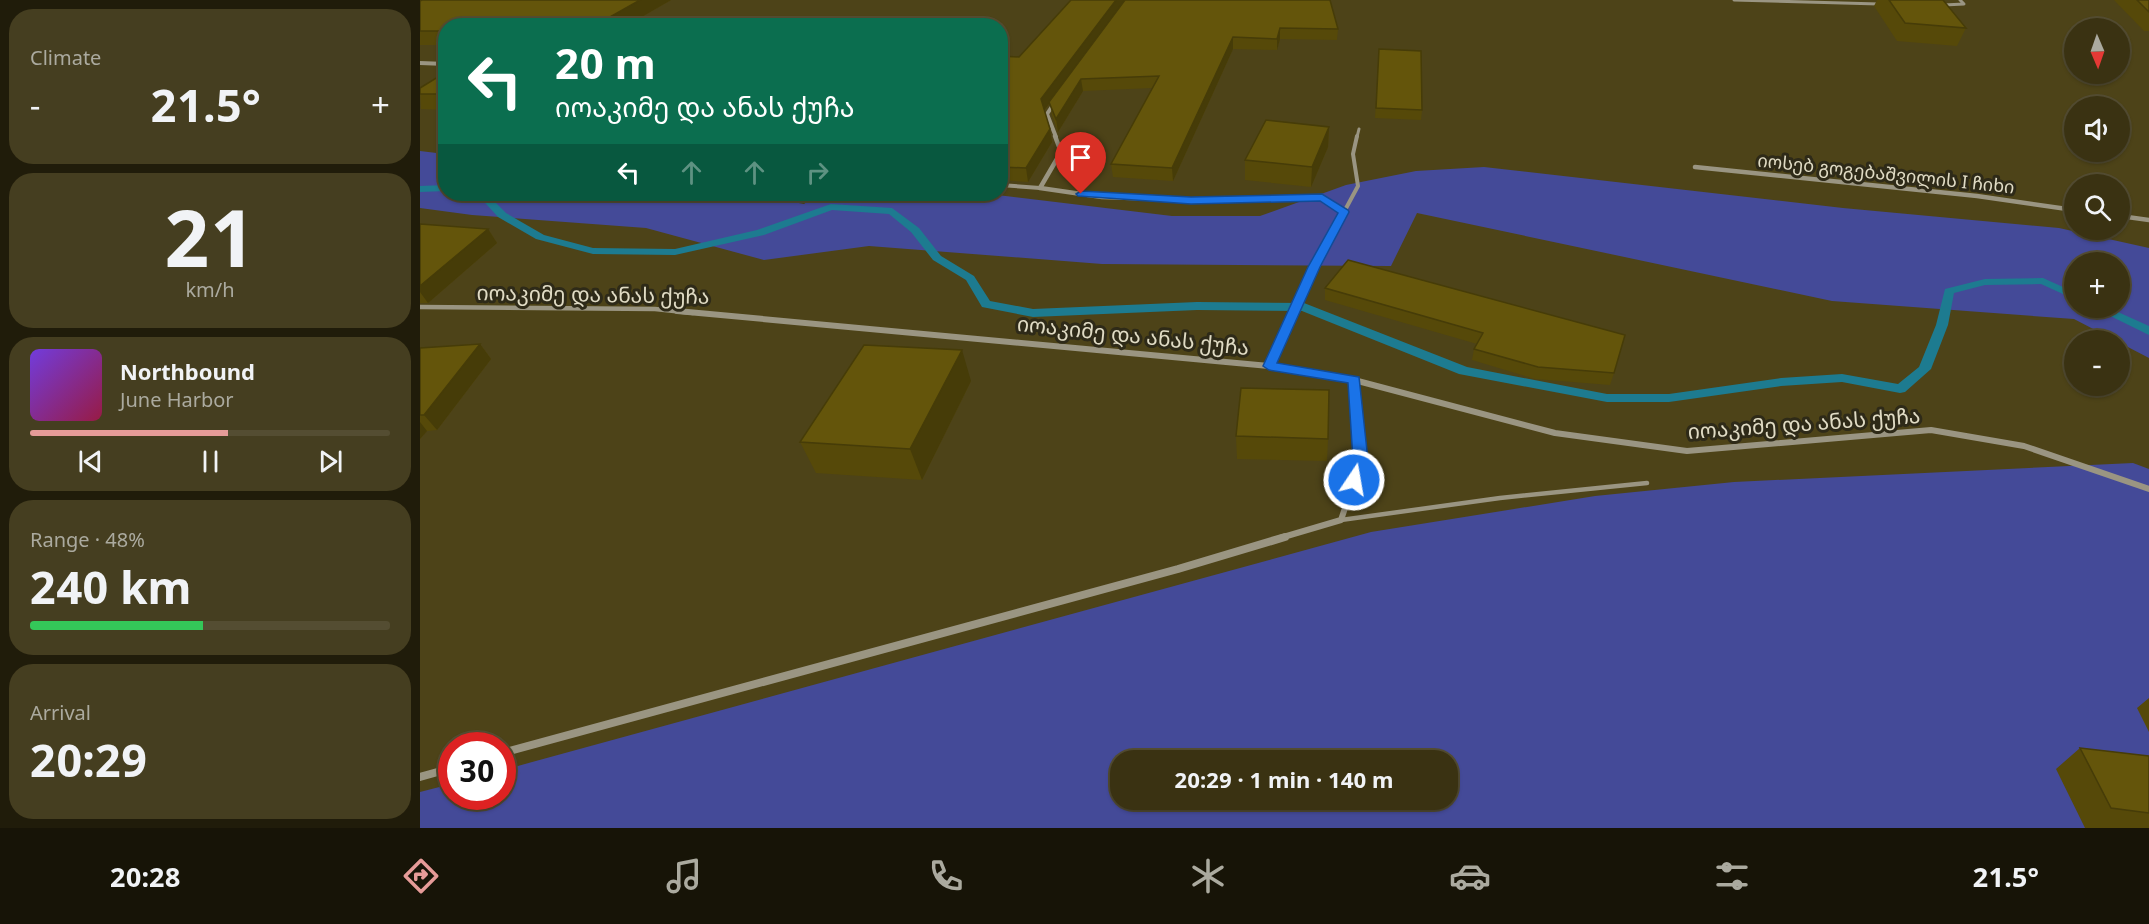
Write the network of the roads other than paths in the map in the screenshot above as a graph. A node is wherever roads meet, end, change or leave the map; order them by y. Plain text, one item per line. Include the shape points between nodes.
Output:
1 (1734, 0) edge
2 (1960, 0) edge
3 (1887, 4) dead end
4 (1935, 5) edge
5 (420, 63) edge
6 (438, 64) edge
7 (1061, 95) edge
8 (1359, 129) dead end
9 (1695, 167) dead end
10 (1008, 186) edge
11 (1040, 188) junction
12 (2064, 209) edge
13 (1344, 212) junction
14 (2130, 217) edge
15 (2149, 220) edge
16 (420, 307) edge
17 (1269, 366) junction
18 (1354, 380) junction
19 (1647, 483) dead end
20 (2149, 489) edge
21 (1341, 520) junction
22 (516, 749) edge
23 (438, 772) edge
24 (420, 777) edge

1 - 3 lane
2 - 4 lane via 1964,4
5 - 6 street
7 - 11 street via 1047,114 1061,152
8 - 13 lane via 1353,154 1358,186
9 - 12 street, იოსებ გოგებაშვილის I ჩიხი
10 - 11 lane
11 - 13 street via 1102,197 1191,200 1322,197
13 - 17 street
14 - 15 street
16 - 17 street, იოაკიმე და ანას ქუჩა via 655,309
17 - 18 street, იოაკიმე და ანას ქუჩა
18 - 20 street, იოაკიმე და ანას ქუჩა via 1555,433 1687,451 1931,430 2024,446
18 - 21 street via 1360,460
19 - 21 lane
21 - 22 street via 1167,572
23 - 24 street

